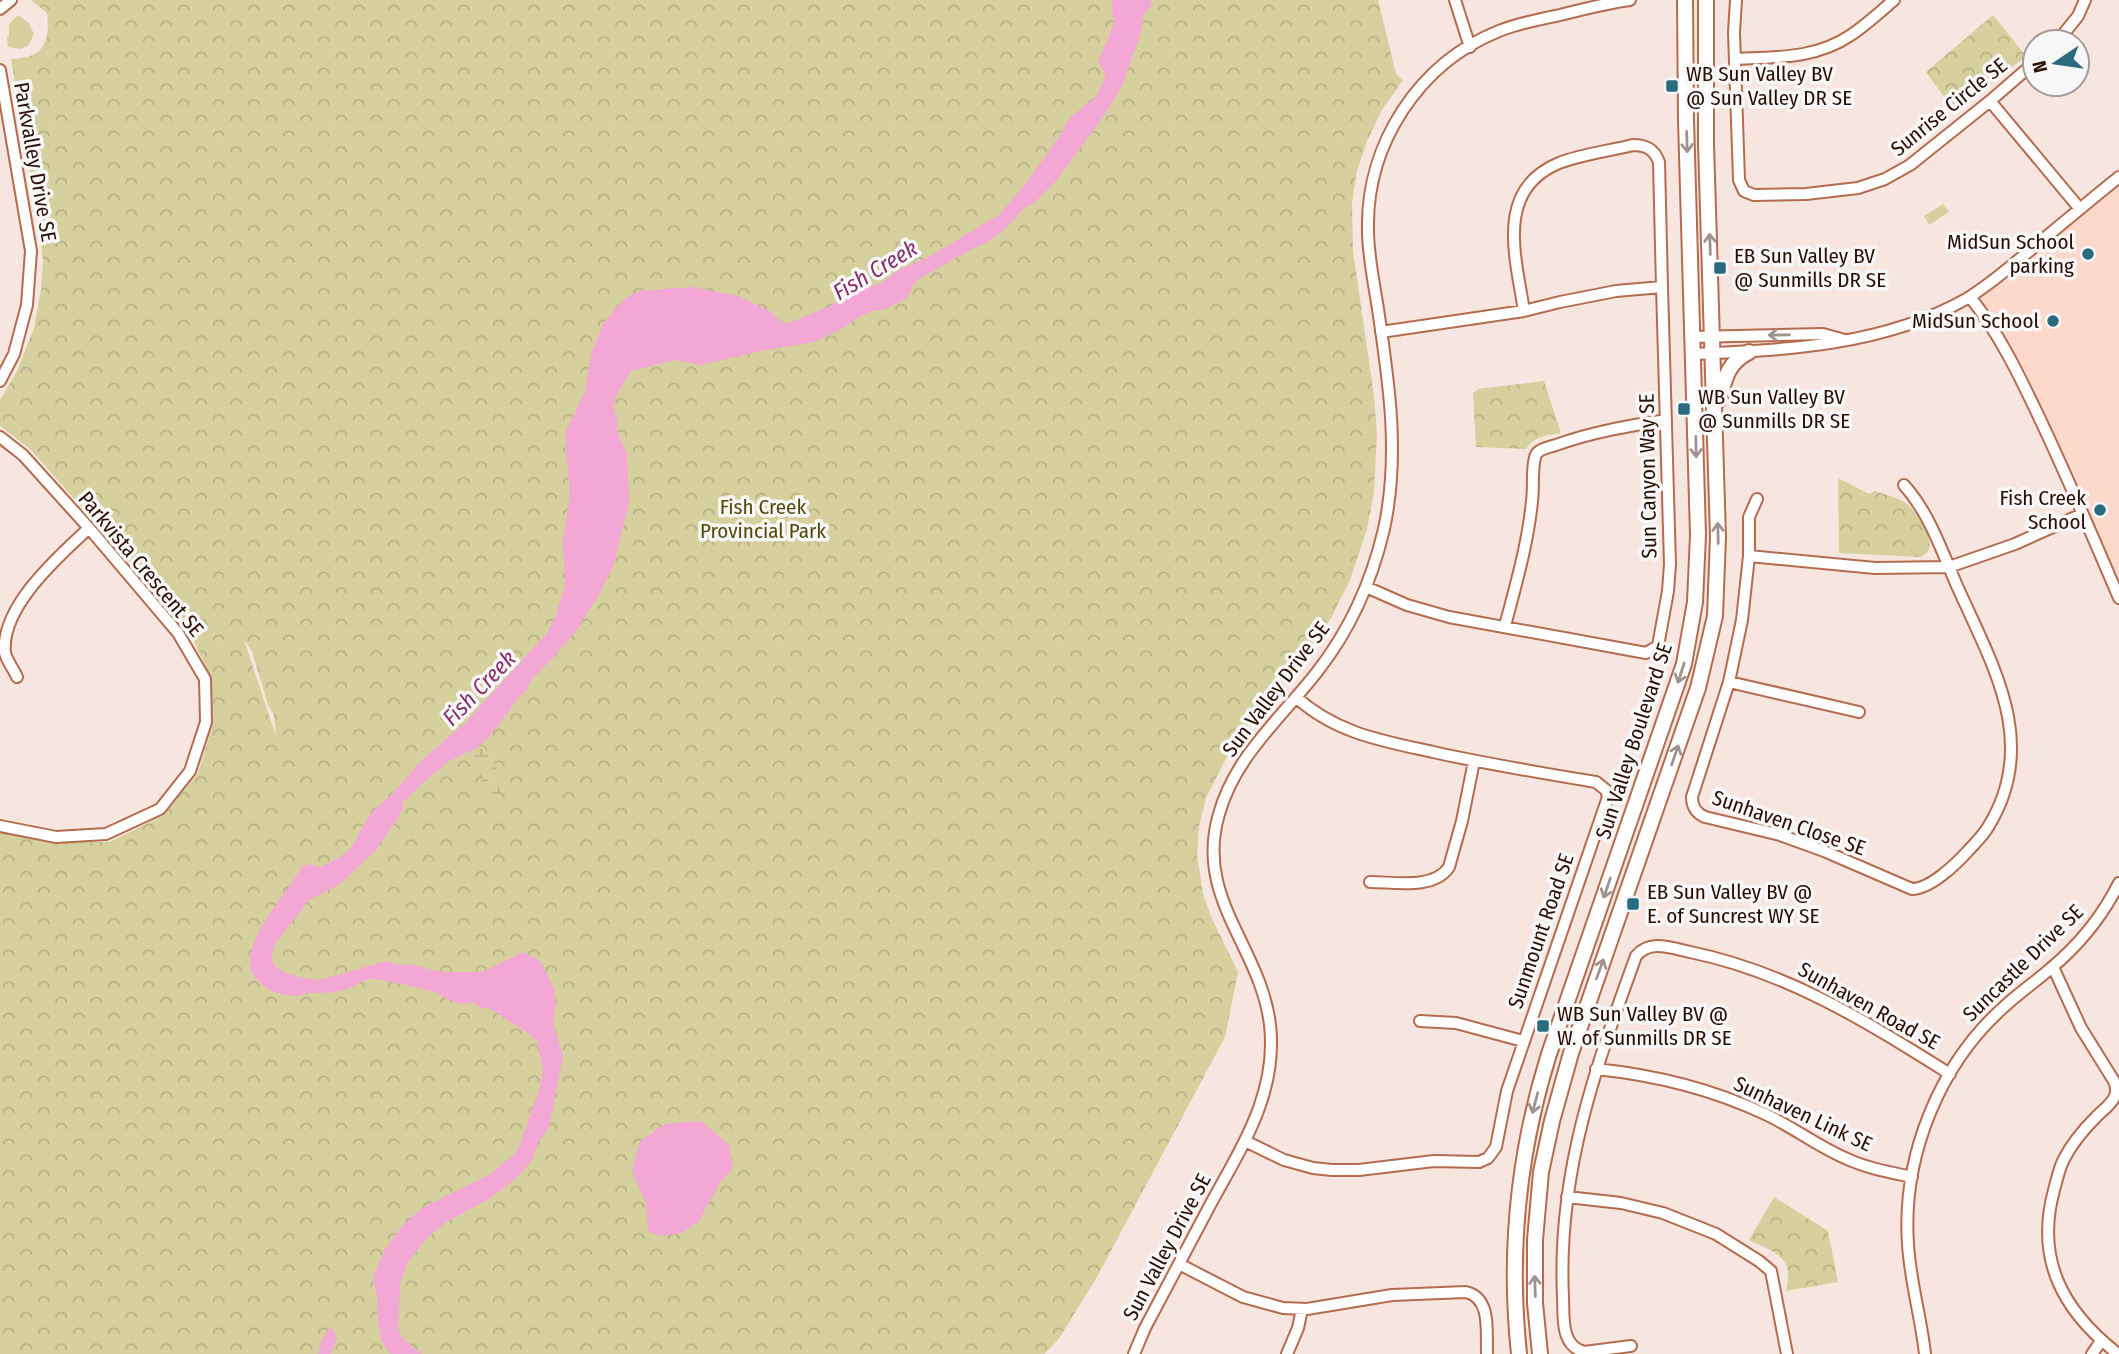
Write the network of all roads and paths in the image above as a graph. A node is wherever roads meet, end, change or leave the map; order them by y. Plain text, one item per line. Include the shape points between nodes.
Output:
1 (11, 0) edge
2 (1455, 0) edge
3 (1630, 0) edge
4 (1685, 0) edge
5 (1706, 0) edge
6 (1736, 0) edge
7 (1894, 0) edge
8 (2085, 0) edge
9 (1603, 2) edge
10 (0, 9) edge
11 (2068, 28) edge
12 (1470, 47) junction
13 (1735, 59) junction
14 (0, 71) edge
15 (2021, 74) edge
16 (1990, 101) junction
17 (2119, 177) edge
18 (2080, 209) junction
19 (1662, 287) junction
20 (1970, 297) junction
21 (1524, 311) junction
22 (1381, 332) junction
23 (1692, 337) junction
24 (1713, 337) junction
25 (1844, 340) junction
26 (1749, 352) junction
27 (1714, 353) junction
28 (1692, 354) junction
29 (0, 381) edge
30 (1715, 411) junction
31 (1666, 420) junction
32 (0, 437) edge
33 (1903, 485) dead end
34 (1757, 499) dead end
35 (2082, 514) junction
36 (89, 528) junction
37 (1749, 556) junction
38 (1949, 567) junction
39 (1366, 587) junction
40 (2119, 598) edge
41 (1505, 626) junction
42 (17, 677) dead end
43 (1729, 682) junction
44 (1296, 697) junction
45 (1859, 712) dead end
46 (1474, 761) junction
47 (0, 826) edge
48 (1370, 882) dead end
49 (2119, 883) edge
50 (2053, 967) junction
51 (1420, 1021) dead end
52 (1523, 1041) junction
53 (1596, 1069) junction
54 (1950, 1074) junction
55 (1245, 1141) junction
56 (1912, 1177) junction
57 (1567, 1197) junction
58 (1179, 1264) junction
59 (1302, 1309) junction
60 (2101, 1341) junction
61 (1631, 1346) dead end
62 (1134, 1354) edge
63 (1287, 1354) edge
64 (1487, 1354) edge
65 (1519, 1354) edge
66 (1540, 1354) edge
67 (1787, 1354) edge
68 (1925, 1354) edge
69 (2092, 1354) edge
70 (2118, 1354) edge

1 - 10 street
2 - 12 street
3 - 9 street, Sun Valley Drive SE
4 -> 23 main road, Sun Valley Boulevard SE
24 -> 5 main road, Sun Valley Boulevard SE
6 - 13 street, Sunrise Circle SE
7 - 13 street via 1851,35 1815,53
8 - 11 street
9 - 12 street, Sun Valley Drive SE via 1497,32
12 - 22 street, Sun Valley Drive SE via 1432,75 1411,98 1375,169 1368,230
13 - 16 street, Sunrise Circle SE via 1739,180 1744,191 1754,195 1845,190 1885,179
14 - 29 street, Parkvalley Drive SE via 31,251 27,305 14,355
15 - 16 street, Sunrise Circle SE
16 - 18 street
17 - 18 street
18 - 20 street
19 - 21 street via 1591,295
19 - 21 street, Sun Canyon Way SE via 1659,162 1645,146 1633,145 1559,163 1526,190 1515,213 1513,232
19 - 31 street, Sun Canyon Way SE
20 - 25 street via 1901,327
20 - 35 street via 2020,376
21 - 22 street
22 - 39 street, Sun Valley Drive SE via 1391,401 1393,466 1384,529
23 - 24 street
23 - 28 main road, Sun Valley Boulevard SE
25 -> 24 street via 1823,334
24 - 27 main road, Sun Valley Boulevard SE
25 - 26 street
26 - 27 street
26 - 30 main road via 1732,364
27 - 28 street
27 - 30 main road, Sun Valley Boulevard SE
28 -> 65 main road, Sun Valley Boulevard SE via 1698,557 1689,642 1532,1115 1515,1231
66 -> 30 main road, Sun Valley Boulevard SE via 1535,1240 1541,1172 1552,1121 1711,638 1718,568
31 - 41 street via 1583,435 1536,454 1531,520
31 - 41 street, Sun Canyon Way SE via 1670,564 1658,646 1643,653
32 - 36 street, Parkvista Crescent SE via 23,455
33 - 38 street via 1929,521
34 - 37 street, Sunhaven Close SE via 1749,517
35 - 38 street
35 - 40 street
36 - 42 street via 26,589 6,626 5,653
36 - 47 street, Parkvista Crescent SE via 178,634 205,679 206,722 190,771 160,809 106,834 56,837
37 - 38 street via 1875,568
37 - 43 street, Sunhaven Close SE
38 - 43 street, Sunhaven Close SE via 1998,675 2012,760 2005,791 1987,829 1964,856 1927,886 1906,887 1780,835 1698,813 1692,797
39 - 41 street, Sun Canyon Way SE via 1449,617
39 - 44 street, Sun Valley Drive SE via 1330,655
43 - 45 street
44 - 46 street, Sunmount Road SE via 1318,715 1357,734
44 - 55 street, Sun Valley Drive SE via 1241,767 1224,799 1214,839 1219,894 1263,991 1270,1023 1267,1085
46 - 48 street via 1445,873 1428,882
46 - 52 street, Sunmount Road SE via 1595,782 1607,793
49 - 50 street, Suncastle Drive SE via 2093,924
50 - 54 street, Suncastle Drive SE via 1998,1012 1968,1045
50 - 60 street via 2081,1028 2116,1085 2113,1100 2079,1134 2063,1159 2049,1216 2051,1257 2059,1283 2081,1320
51 - 52 street via 1456,1023
52 - 55 street, Sunmount Road SE via 1496,1147 1485,1160 1332,1170 1284,1160
53 - 54 street, Sunhaven Road SE via 1636,956 1653,945 1727,961 1785,981 1860,1018
53 - 56 street, Sunhaven Link SE via 1650,1076 1710,1092 1768,1115 1845,1158
53 - 57 street, Sunhaven Road SE
54 - 56 street, Suncastle Drive SE via 1926,1124
55 - 58 street, Sun Valley Drive SE
56 - 68 street, Suncastle Drive SE via 1908,1241
57 - 61 street, Sunhaven Road SE via 1563,1287 1567,1340 1584,1352
57 - 67 street via 1662,1213 1716,1234 1759,1261 1771,1271
58 - 59 street via 1243,1297
58 - 62 street, Sun Valley Drive SE
59 - 63 street
59 - 64 street via 1392,1295 1472,1293 1485,1310
60 - 69 street
60 - 70 street

